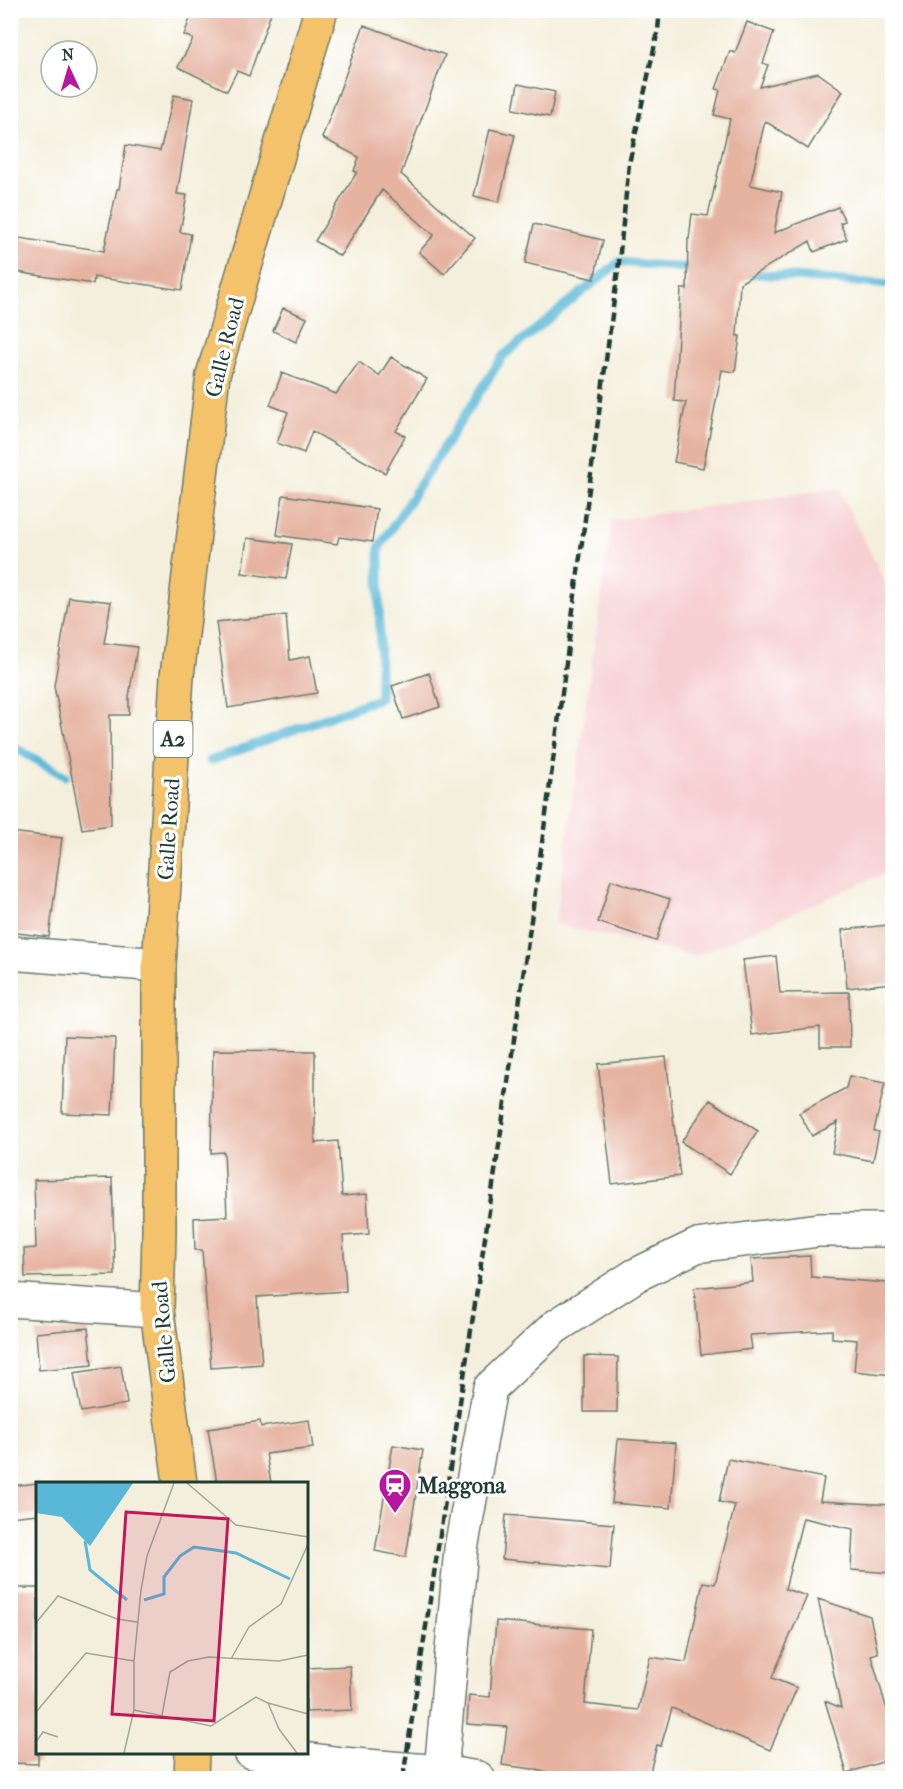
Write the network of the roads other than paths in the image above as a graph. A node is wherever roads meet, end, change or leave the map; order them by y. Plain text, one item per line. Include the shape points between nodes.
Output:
1 (321, 10) edge
2 (10, 953) edge
3 (159, 965) junction
4 (892, 1230) edge
5 (10, 1300) edge
6 (157, 1310) junction
7 (180, 1482) edge
8 (192, 1753) edge
9 (259, 1753) edge
10 (441, 1772) junction
11 (191, 1779) edge
12 (478, 1779) edge

1 - 3 highway, Galle Road / A2 via 213,375 177,676
2 - 3 street
3 - 6 highway, Galle Road / A2
4 - 10 street via 819,1230 696,1246 636,1275 555,1327 490,1388 461,1549
5 - 6 street
6 - 7 highway, Galle Road / A2
8 - 11 highway
9 - 10 street
10 - 12 street

